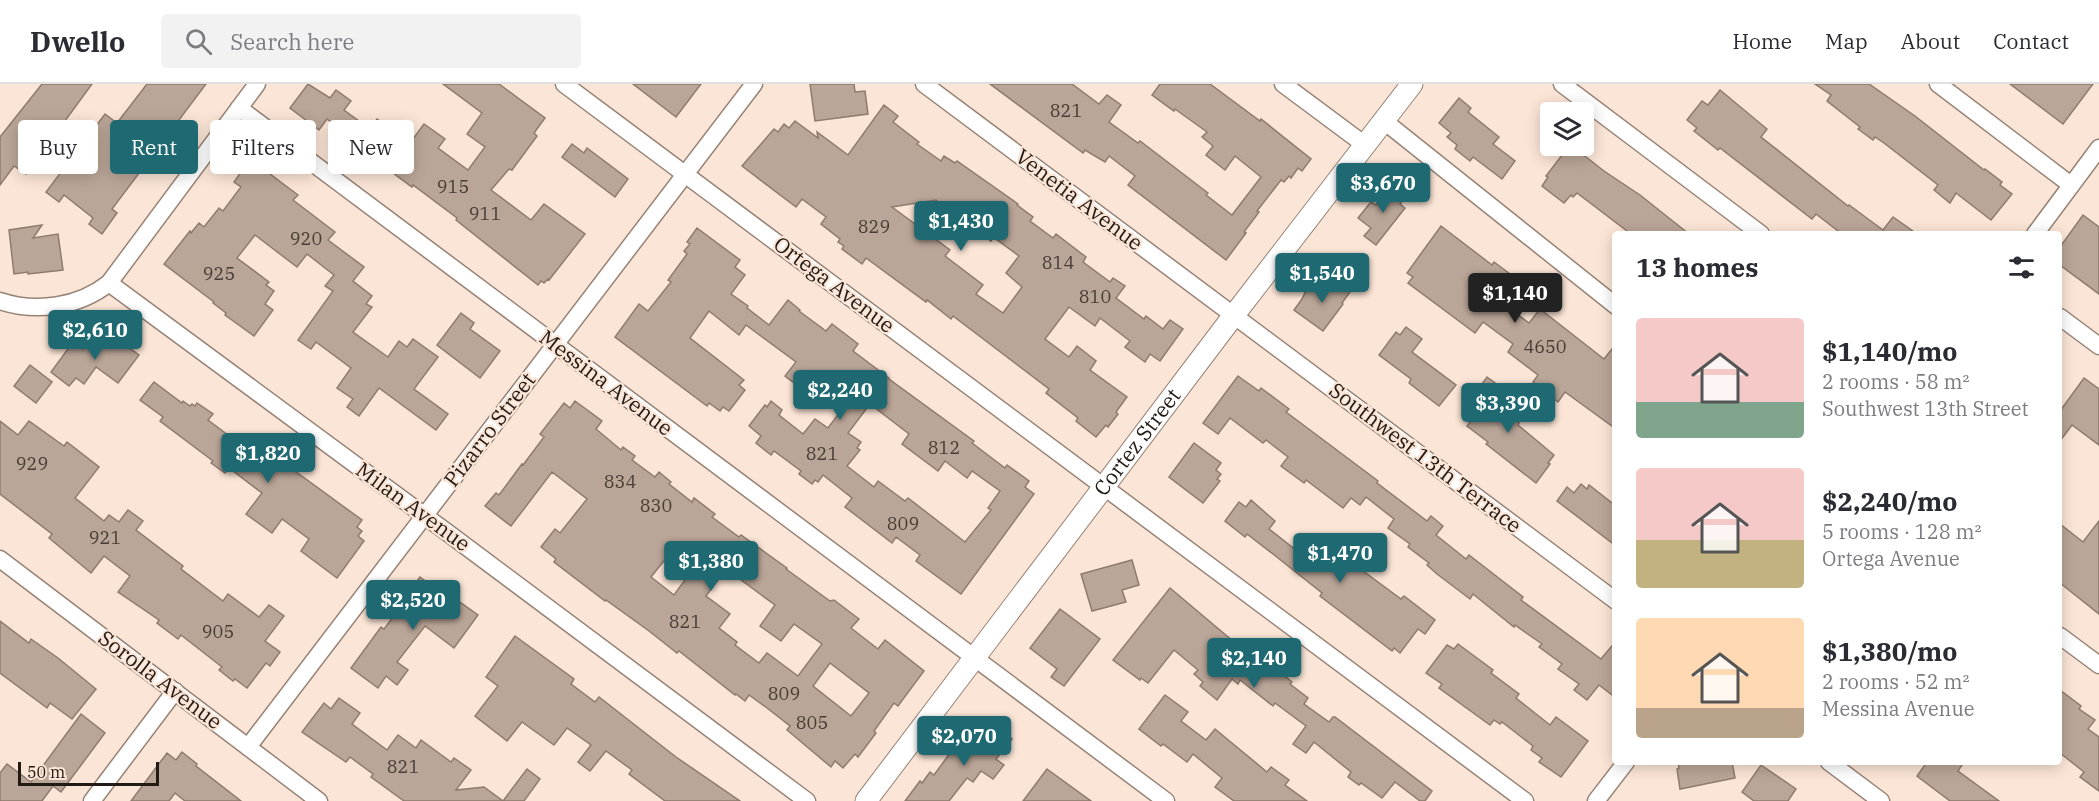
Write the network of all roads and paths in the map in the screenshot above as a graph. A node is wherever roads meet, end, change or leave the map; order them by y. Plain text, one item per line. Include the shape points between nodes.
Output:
1 (257, 84) edge
2 (564, 84) edge
3 (754, 84) edge
4 (924, 84) edge
5 (1283, 84) edge
6 (1412, 84) edge
7 (1562, 84) edge
8 (1938, 84) edge
9 (239, 108) junction
10 (1384, 121) junction
11 (1365, 145) junction
12 (2099, 148) edge
13 (685, 174) junction
14 (2071, 185) junction
15 (1757, 231) edge
16 (2037, 231) edge
17 (109, 283) junction
18 (0, 301) edge
19 (1612, 303) edge
20 (1234, 315) junction
21 (2062, 318) edge
22 (554, 345) junction
23 (2099, 346) edge
24 (1104, 488) junction
25 (425, 516) junction
26 (0, 559) edge
27 (1612, 599) edge
28 (2062, 638) edge
29 (974, 657) junction
30 (2099, 666) edge
31 (175, 691) junction
32 (248, 747) junction
33 (1624, 765) edge
34 (1833, 765) edge
35 (92, 801) edge
36 (319, 801) edge
37 (807, 801) edge
38 (866, 801) edge
39 (1166, 801) edge
40 (1526, 801) edge
41 (1596, 801) edge
42 (1881, 801) edge

1 - 9 street
2 - 13 street, Ortega Avenue
3 - 13 street, Pizarro Street
4 - 20 street, Venetia Avenue
5 - 11 street
6 - 10 street, Cortez Street
7 - 15 street
8 - 14 street
9 - 17 street
9 - 22 street, Messina Avenue
10 - 11 street, Cortez Street
10 - 19 street
11 - 20 street, Cortez Street
12 - 14 street
13 - 22 street, Pizarro Street
13 - 24 street, Ortega Avenue
14 - 16 street
17 - 18 street via 81,299 52,306
17 - 25 street, Milan Avenue
20 - 24 street, Cortez Street
20 - 27 street, Southwest 13th Terrace
21 - 23 street
22 - 25 street, Pizarro Street
22 - 29 street, Messina Avenue
24 - 29 street, Cortez Street
24 - 40 street, Ortega Avenue
25 - 32 street, Pizarro Street
25 - 37 street, Milan Avenue
26 - 31 street, Sorolla Avenue
28 - 30 street
29 - 38 street, Cortez Street
29 - 39 street, Messina Avenue
31 - 32 street, Sorolla Avenue
31 - 35 street
32 - 36 street, Sorolla Avenue
33 - 41 street
34 - 42 street

